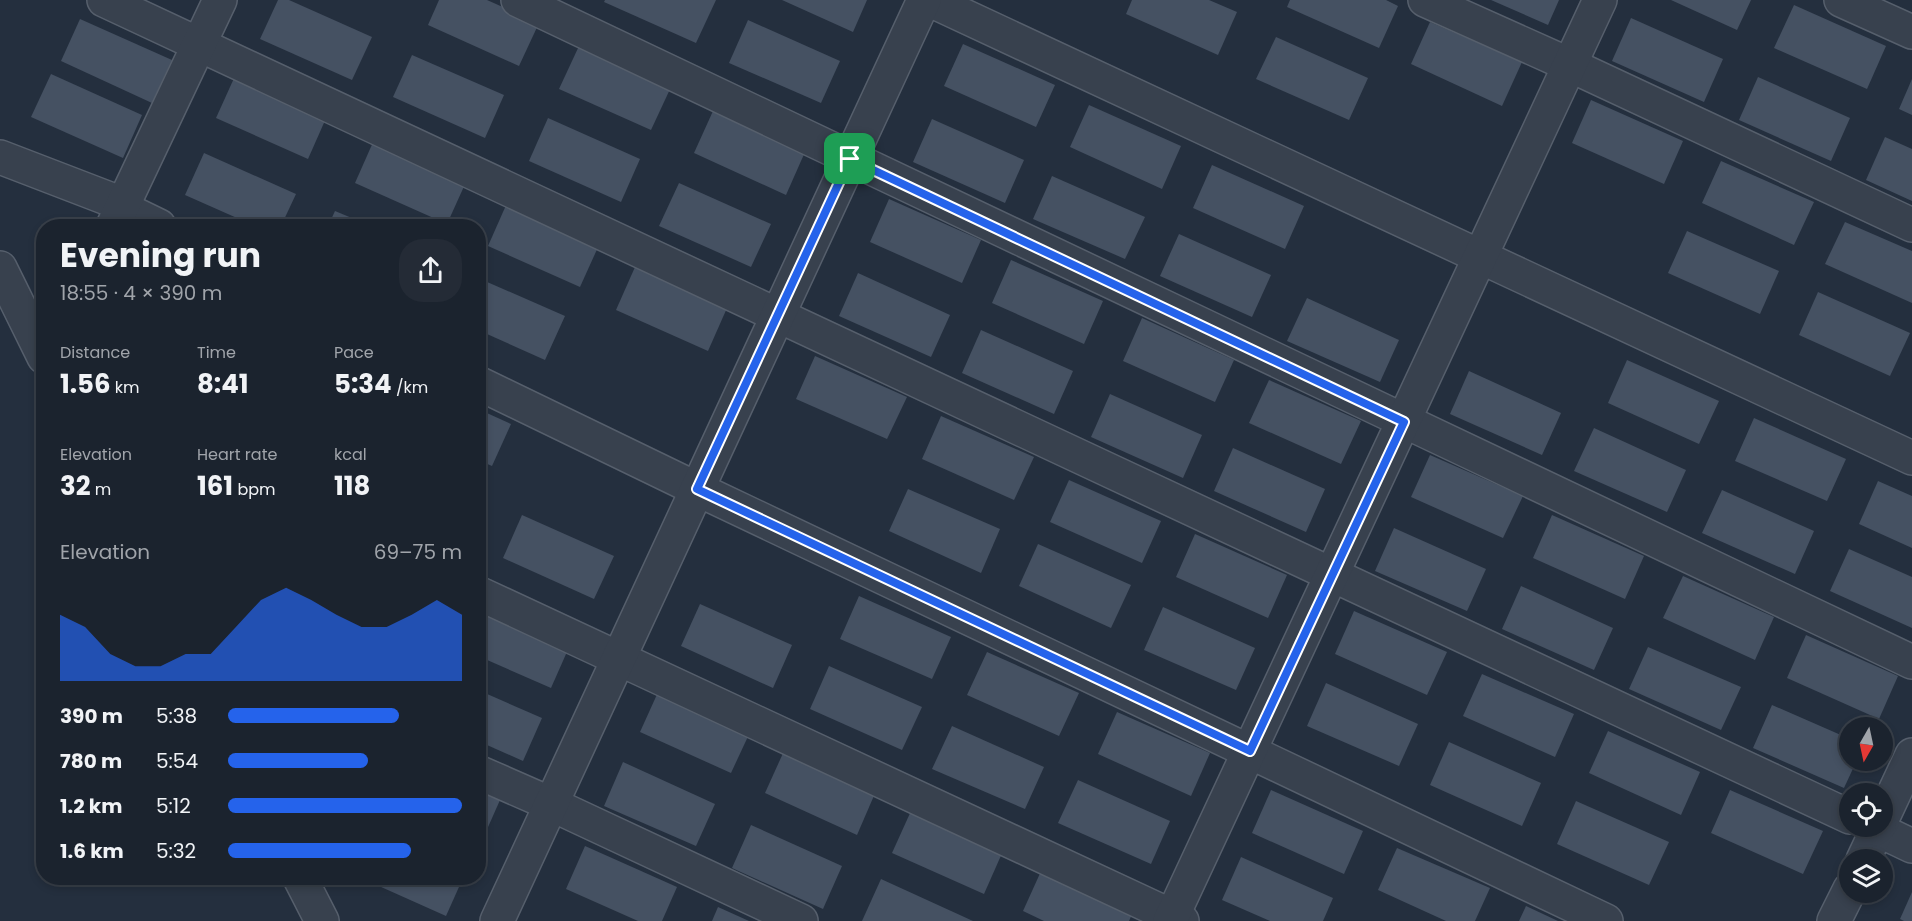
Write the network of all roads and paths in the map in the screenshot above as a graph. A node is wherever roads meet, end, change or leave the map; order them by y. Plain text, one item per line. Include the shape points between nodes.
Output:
1 (104, 0) edge
2 (220, 0) edge
3 (518, 0) edge
4 (924, 0) edge
5 (930, 0) edge
6 (1425, 0) edge
7 (1600, 0) edge
8 (1841, 0) edge
9 (1912, 32) edge
10 (199, 44) junction
11 (1570, 65) junction
12 (0, 157) edge
13 (850, 159) junction
14 (117, 218) edge
15 (1912, 225) edge
16 (1481, 256) junction
17 (0, 268) edge
18 (778, 315) junction
19 (36, 341) edge
20 (486, 387) edge
21 (1404, 422) junction
22 (1912, 458) edge
23 (697, 489) junction
24 (1332, 575) junction
25 (486, 597) edge
26 (619, 658) junction
27 (1912, 662) edge
28 (1250, 751) junction
29 (1912, 755) edge
30 (486, 776) edge
31 (1893, 788) edge
32 (551, 804) junction
33 (1839, 809) edge
34 (1893, 836) edge
35 (1912, 846) edge
36 (305, 885) edge
37 (1843, 903) edge
38 (326, 918) edge
39 (1175, 920) edge
40 (497, 921) edge
41 (801, 921) edge
42 (1606, 921) edge
43 (1834, 921) edge

1 - 10 street
2 - 10 street
3 - 13 street
4 - 13 street
5 - 16 street
6 - 11 street
7 - 11 street
8 - 9 street
10 - 14 street
10 - 18 street
11 - 15 street
11 - 16 street
12 - 14 street via 112,200
13 - 18 street
13 - 21 street
16 - 21 street
16 - 22 street
17 - 19 street
18 - 23 street
18 - 24 street
20 - 23 street
21 - 24 street
21 - 27 street
23 - 26 street
23 - 28 street
24 - 28 street
24 - 33 street
25 - 26 street
26 - 32 street
26 - 39 street
28 - 39 street
28 - 42 street
29 - 31 street
30 - 32 street
32 - 40 street
32 - 41 street
34 - 35 street
36 - 38 street
37 - 43 street

